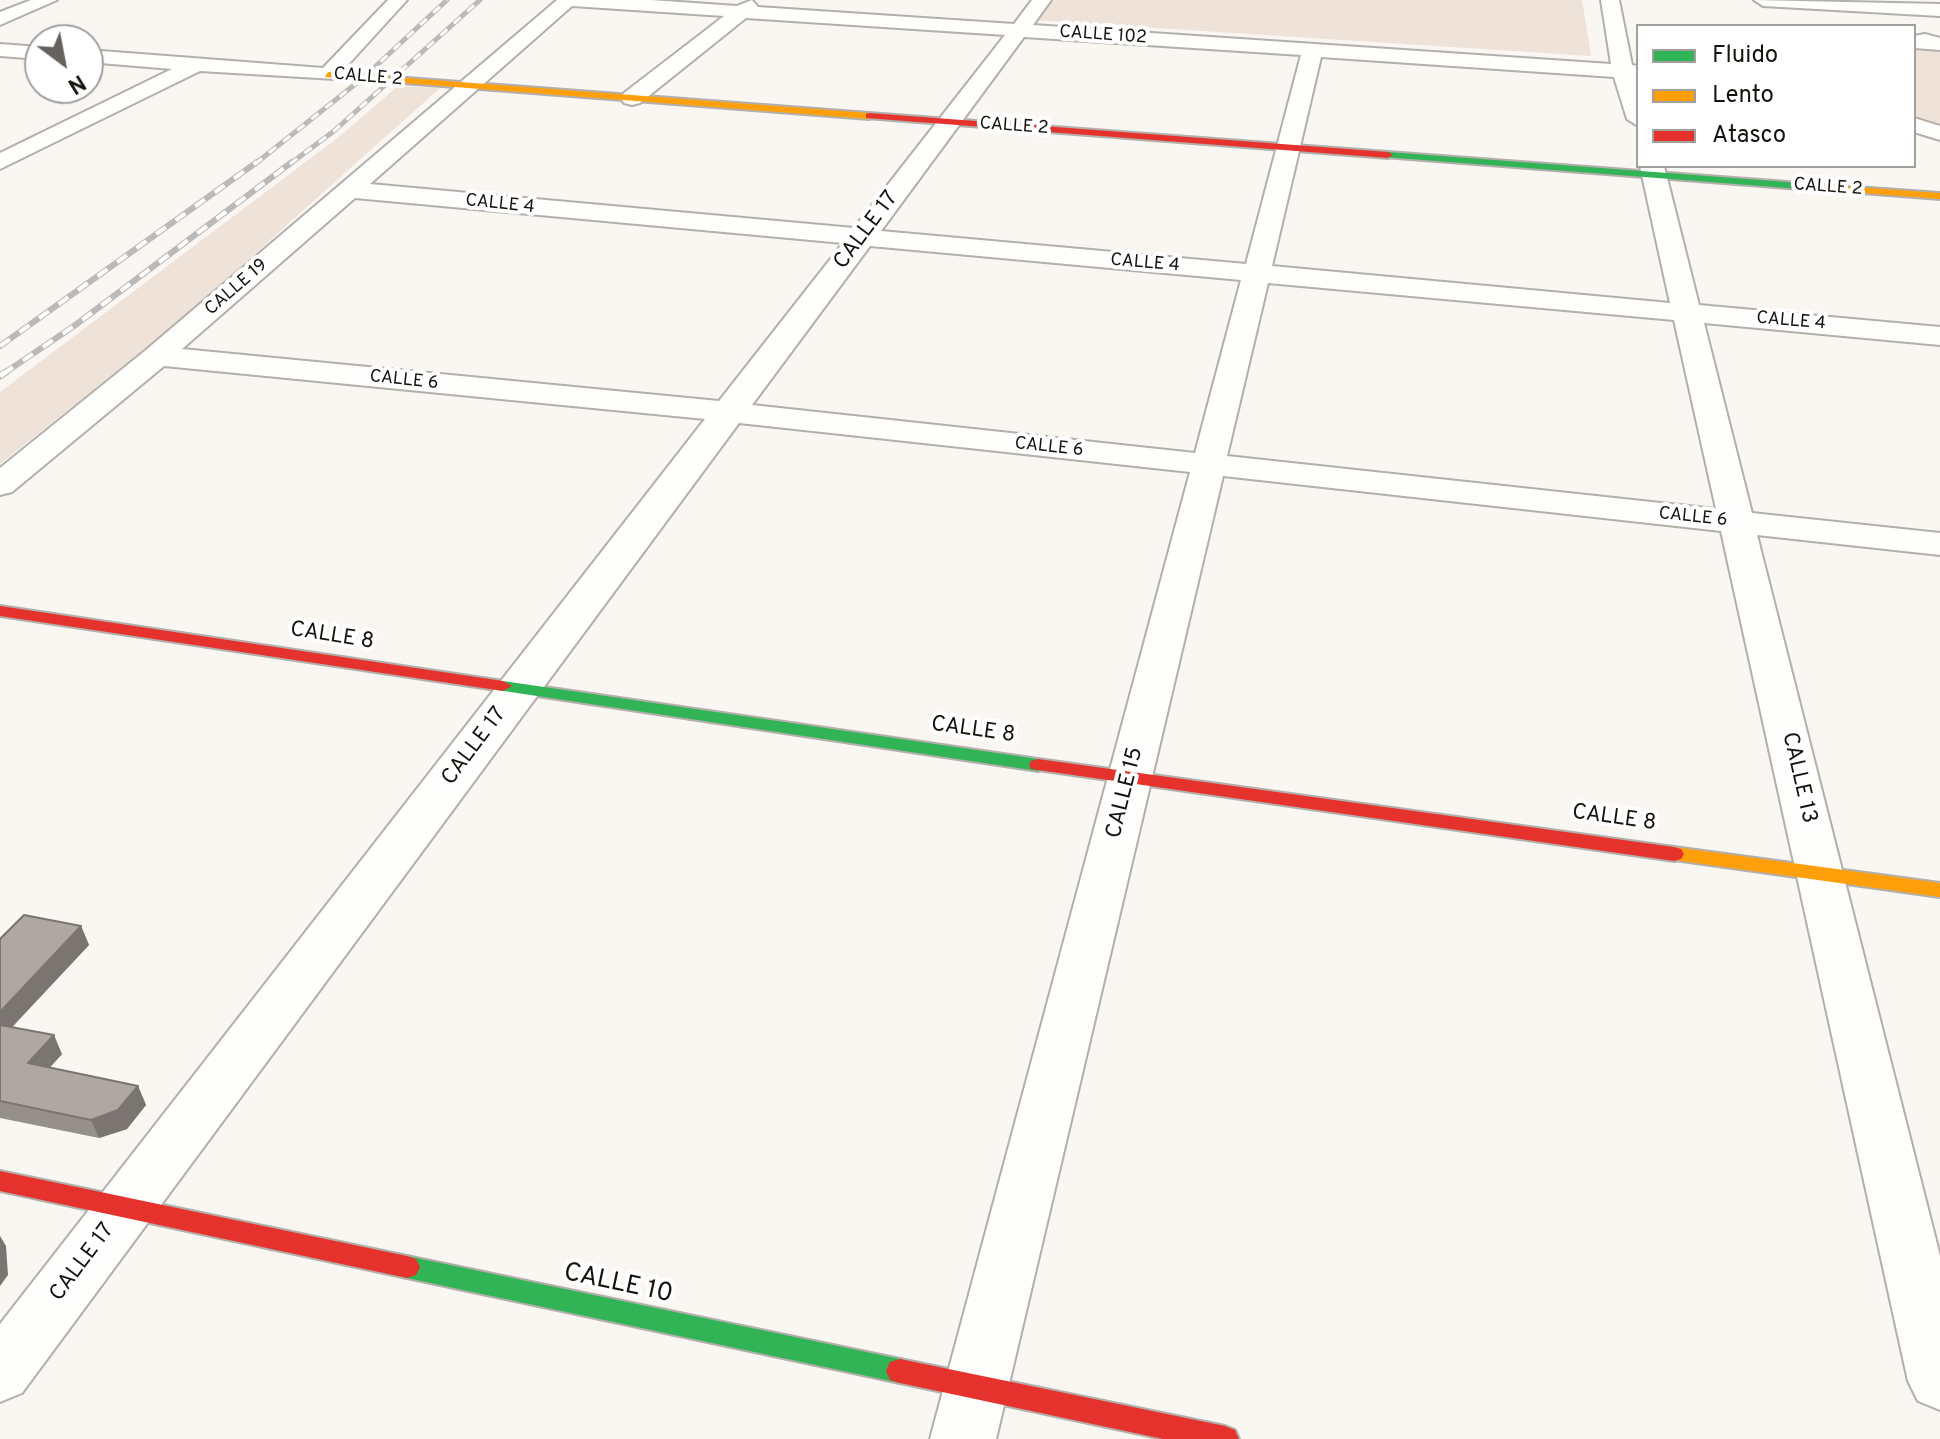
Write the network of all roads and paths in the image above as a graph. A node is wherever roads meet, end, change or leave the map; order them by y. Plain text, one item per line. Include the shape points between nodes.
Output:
1 (48, 0) edge
2 (398, 0) edge
3 (568, 0) edge
4 (1042, 0) edge
5 (1610, 0) edge
6 (1763, 0) edge
7 (1898, 4) edge
8 (749, 6) edge
9 (1940, 10) edge
10 (0, 19) edge
11 (1913, 24) edge
12 (1019, 30) junction
13 (0, 50) edge
14 (1313, 50) junction
15 (24, 52) edge
16 (104, 57) edge
17 (196, 65) junction
18 (1631, 71) edge
19 (328, 75) junction
20 (471, 86) junction
21 (632, 98) junction
22 (1636, 105) edge
23 (949, 122) junction
24 (1916, 126) edge
25 (1940, 133) edge
26 (1288, 147) junction
27 (0, 162) edge
28 (1653, 170) edge
29 (351, 190) junction
30 (1940, 196) edge
31 (860, 240) junction
32 (1256, 274) junction
33 (1687, 312) junction
34 (1940, 336) edge
35 (157, 356) junction
36 (729, 412) junction
37 (1208, 466) junction
38 (0, 485) edge
39 (1737, 522) junction
40 (1940, 544) edge
41 (0, 611) edge
42 (519, 689) junction
43 (1129, 779) junction
44 (1820, 871) junction
45 (1940, 890) edge
46 (0, 1181) edge
47 (125, 1208) junction
48 (0, 1373) edge
49 (1940, 1381) edge
50 (970, 1413) edge
51 (1225, 1439) edge

1 - 10 street
2 - 19 street
3 - 8 street, CALLE 102
3 - 20 street, CALLE 19
4 - 12 street, CALLE 17
5 - 18 street
6 - 7 street
7 - 9 street
7 - 11 street
8 - 12 street, CALLE 102
8 - 21 street
12 - 14 street, CALLE 102
12 - 23 street, CALLE 17
13 - 15 street
14 - 18 street, CALLE 102
14 - 26 street, CALLE 15
16 - 17 street, CALLE 2
17 - 19 street, CALLE 2
17 - 27 street
18 - 22 street
19 - 20 street, CALLE 2
20 - 21 street, CALLE 2
20 - 29 street, CALLE 19
21 - 23 street, CALLE 2
23 - 26 street, CALLE 2
23 - 31 street, CALLE 17
24 - 25 street
26 - 28 street, CALLE 2
26 - 32 street, CALLE 15
28 - 30 street, CALLE 2
28 - 33 street, CALLE 13
29 - 31 street, CALLE 4
29 - 35 street, CALLE 19
31 - 32 street, CALLE 4
31 - 36 street, CALLE 17
32 - 33 street, CALLE 4
32 - 37 street, CALLE 15
33 - 34 street, CALLE 4
33 - 39 street, CALLE 13
35 - 36 street, CALLE 6
35 - 38 street, CALLE 19
36 - 37 street, CALLE 6
36 - 42 street, CALLE 17
37 - 39 street, CALLE 6
37 - 43 street, CALLE 15
39 - 40 street, CALLE 6
39 - 44 street, CALLE 13
41 - 42 street, CALLE 8
42 - 43 street, CALLE 8
42 - 47 street, CALLE 17
43 - 44 street, CALLE 8
43 - 50 street, CALLE 15
44 - 45 street, CALLE 8
44 - 49 street, CALLE 13
46 - 47 street, CALLE 10
47 - 48 street, CALLE 17
47 - 50 street, CALLE 10
50 - 51 street, CALLE 10

